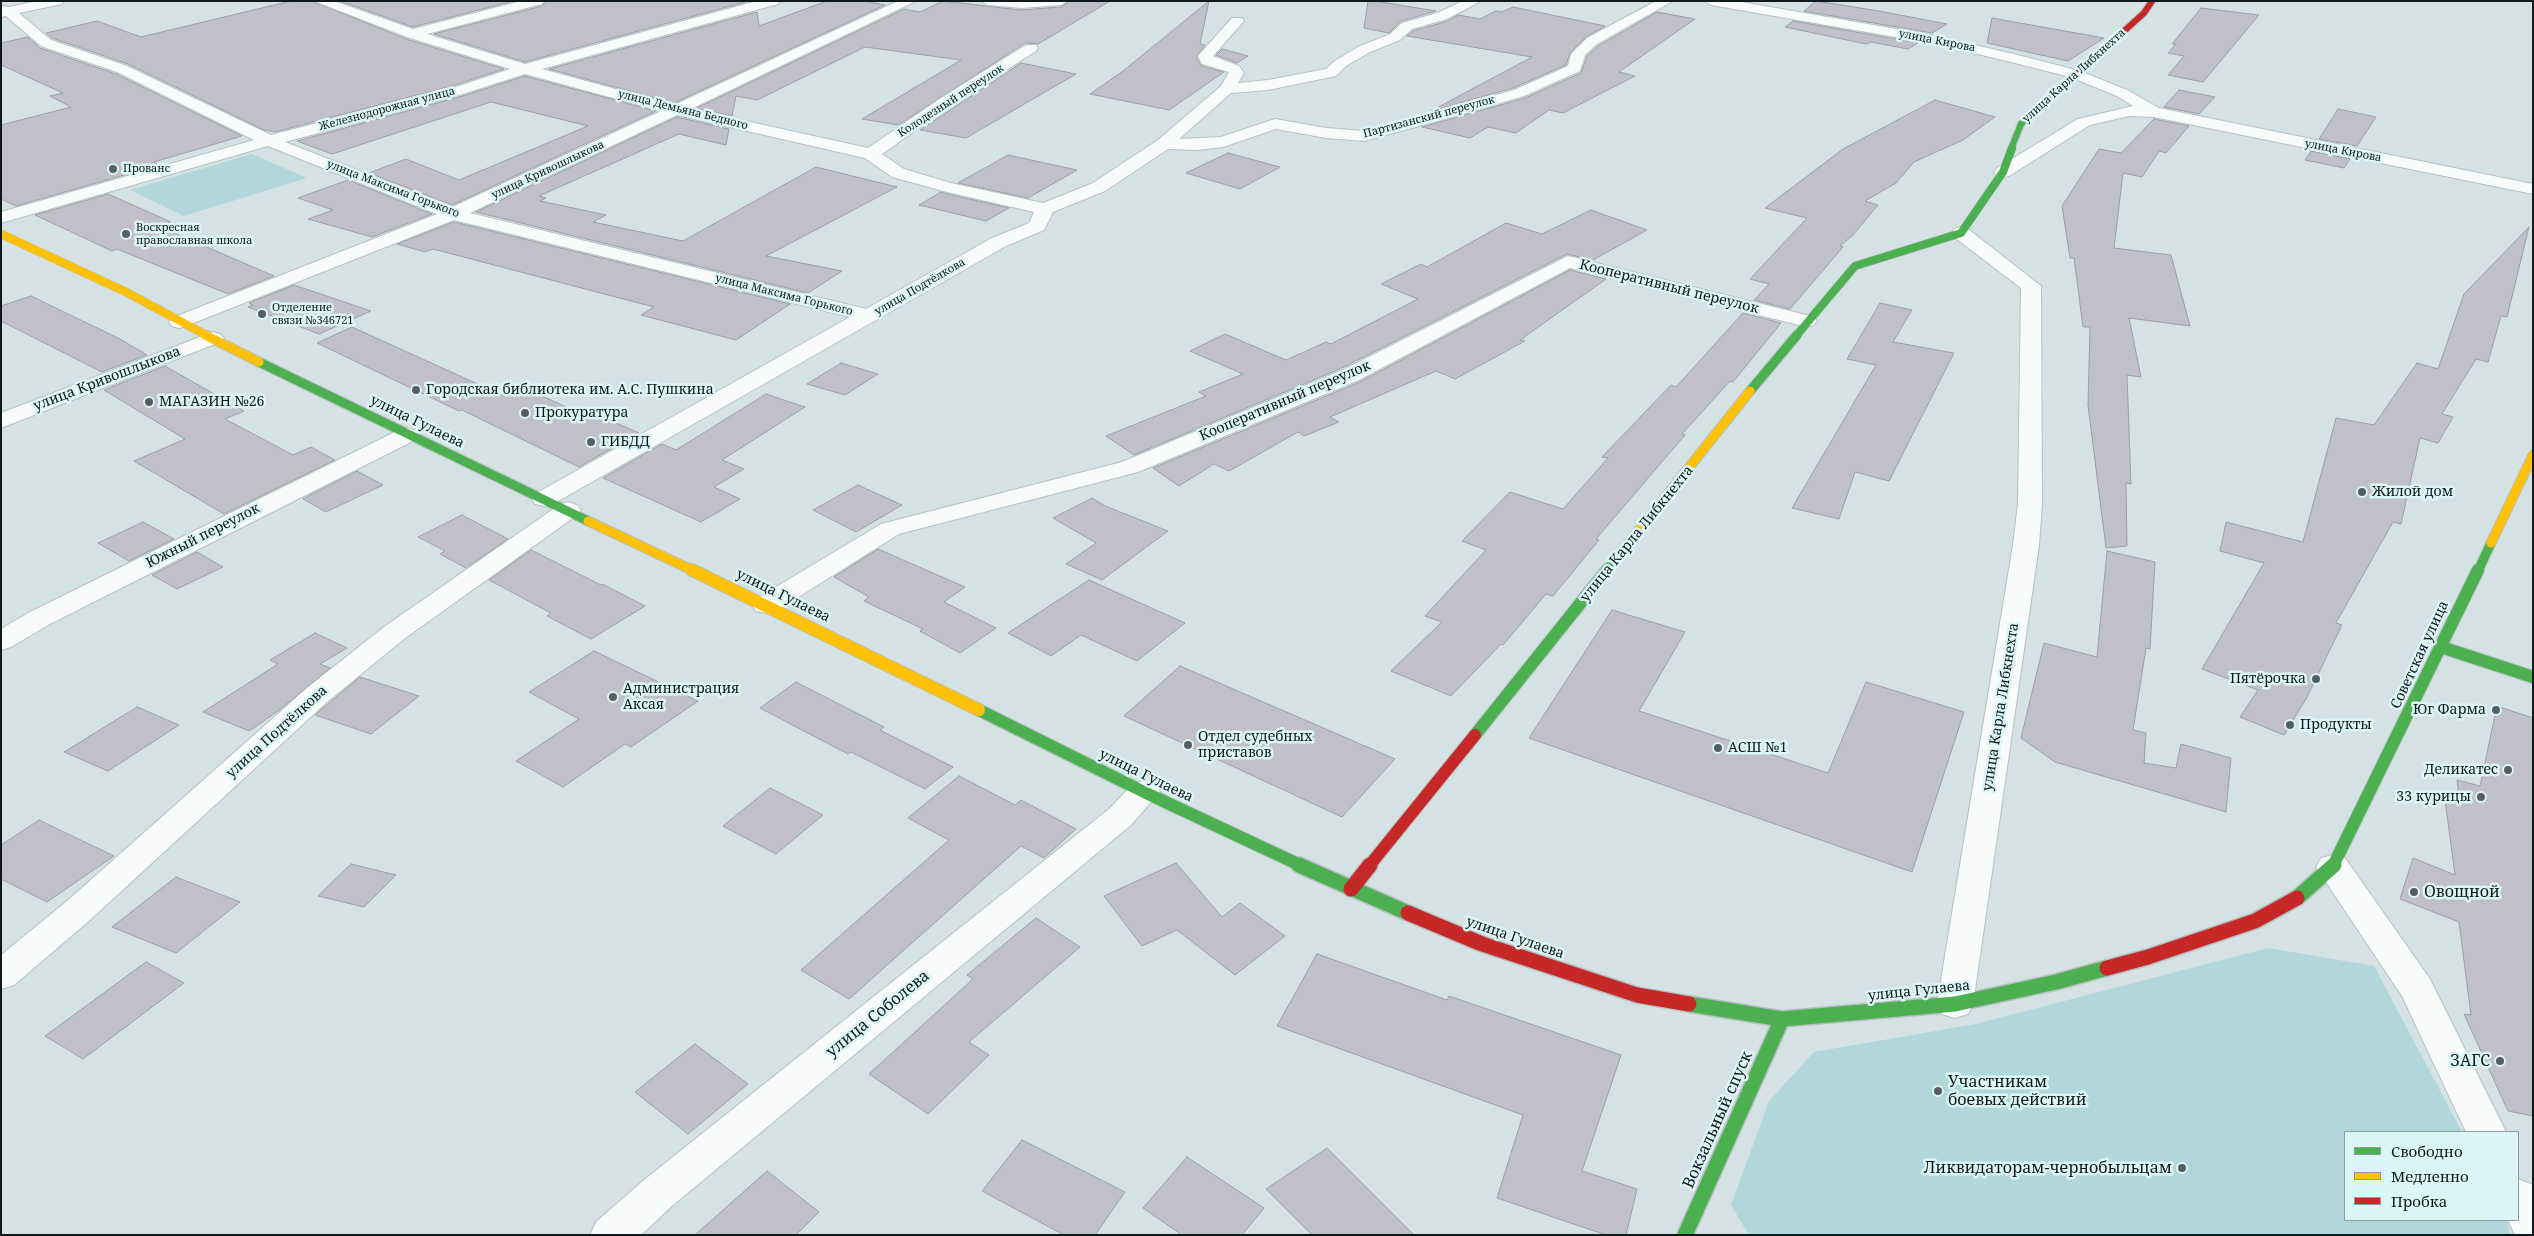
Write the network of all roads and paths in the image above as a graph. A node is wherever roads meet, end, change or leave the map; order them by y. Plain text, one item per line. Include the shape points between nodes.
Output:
1 (57, 1) edge
2 (321, 1) edge
3 (537, 1) edge
4 (773, 1) edge
5 (909, 1) edge
6 (988, 1) edge
7 (1474, 1) edge
8 (1666, 1) edge
9 (1711, 1) edge
10 (2152, 1) edge
11 (1058, 2) edge
12 (3, 12) edge
13 (1237, 21) dead end
14 (412, 34) junction
15 (1031, 48) dead end
16 (525, 69) junction
17 (2075, 74) junction
18 (1227, 89) junction
19 (675, 110) junction
20 (2154, 112) junction
21 (269, 140) junction
22 (1164, 144) junction
23 (871, 154) junction
24 (2004, 172) junction
25 (2533, 189) edge
26 (1045, 209) junction
27 (453, 214) junction
28 (1, 218) edge
29 (1961, 233) junction
30 (1, 234) edge
31 (870, 316) junction
32 (179, 322) junction
33 (1806, 322) junction
34 (213, 338) junction
35 (1, 421) edge
36 (407, 435) junction
37 (2533, 455) edge
38 (556, 505) junction
39 (766, 605) junction
40 (1, 641) edge
41 (2441, 647) junction
42 (2533, 677) edge
43 (1144, 792) junction
44 (2333, 867) junction
45 (1351, 889) junction
46 (1, 975) edge
47 (1955, 1004) junction
48 (1782, 1019) junction
49 (2486, 1131) edge
50 (2519, 1199) edge
51 (2533, 1228) edge
52 (611, 1235) edge
53 (1685, 1235) edge

1 - 12 street
2 - 14 street, улица Демьяна Бедного
3 - 14 street
4 - 16 street, Железнодорожная улица
5 - 19 street, улица Кривошлыкова
6 - 11 street via 1020,4
7 - 18 street via 1442,16 1407,26 1395,37 1365,49 1331,72 1268,85
8 - 22 street, Партизанский переулок via 1592,41 1578,54 1574,68 1519,93 1454,112 1364,136 1275,124 1223,142
9 - 17 street, улица Кирова via 1936,40
10 - 17 main road, улица Карла Либкнехта via 2144,13
12 - 21 street, улица Максима Горького via 46,43 122,69
13 - 18 street via 1205,56 1207,61 1234,69 1236,73
14 - 16 street, улица Демьяна Бедного
15 - 23 street, Колодезный переулок
16 - 19 street, улица Демьяна Бедного
16 - 21 street, Железнодорожная улица via 461,90
17 - 20 street, улица Кирова via 2122,92
17 - 24 main road, улица Карла Либкнехта via 2021,124
18 - 22 street
19 - 23 street, улица Демьяна Бедного
19 - 27 street, улица Кривошлыкова
20 - 24 street, улица Кирова via 2129,110 2084,122
20 - 25 street, улица Кирова
21 - 27 street, улица Максима Горького
21 - 28 street, Железнодорожная улица
22 - 26 street via 1099,187
23 - 26 street, улица Демьяна Бедного via 898,173
24 - 29 main road, улица Карла Либкнехта
26 - 31 street, улица Подтёлкова via 1037,226 999,242
27 - 31 street, улица Максима Горького
27 - 32 street, улица Кривошлыкова
29 - 33 main road, улица Карла Либкнехта via 1855,266
29 - 47 street, улица Карла Либкнехта via 2031,286 2030,504
30 - 32 main road, улица Гулаева via 126,292
31 - 38 street, улица Подтёлкова
32 - 34 main road, улица Гулаева
33 - 39 street, Кооперативный переулок via 1568,262 1351,375 1130,466 890,530
33 - 45 main road, улица Карла Либкнехта
34 - 35 street, улица Кривошлыкова
34 - 36 main road, улица Гулаева
36 - 38 main road, улица Гулаева
36 - 40 street, Южный переулок via 40,618
37 - 41 main road, Советская улица
38 - 39 main road, улица Гулаева
38 - 46 street, улица Подтёлкова via 317,695 78,911
39 - 43 main road, улица Гулаева
41 - 42 main road
41 - 44 main road, Советская улица
43 - 45 main road, улица Гулаева
43 - 52 street, улица Соболева via 1120,817 658,1193
44 - 47 main road, улица Гулаева via 2298,897 2255,921 2148,957 2056,982
44 - 49 street via 2417,989
45 - 48 main road, улица Гулаева via 1482,944 1637,995
47 - 48 main road, улица Гулаева
48 - 53 main road, Вокзальный спуск
50 - 51 street

